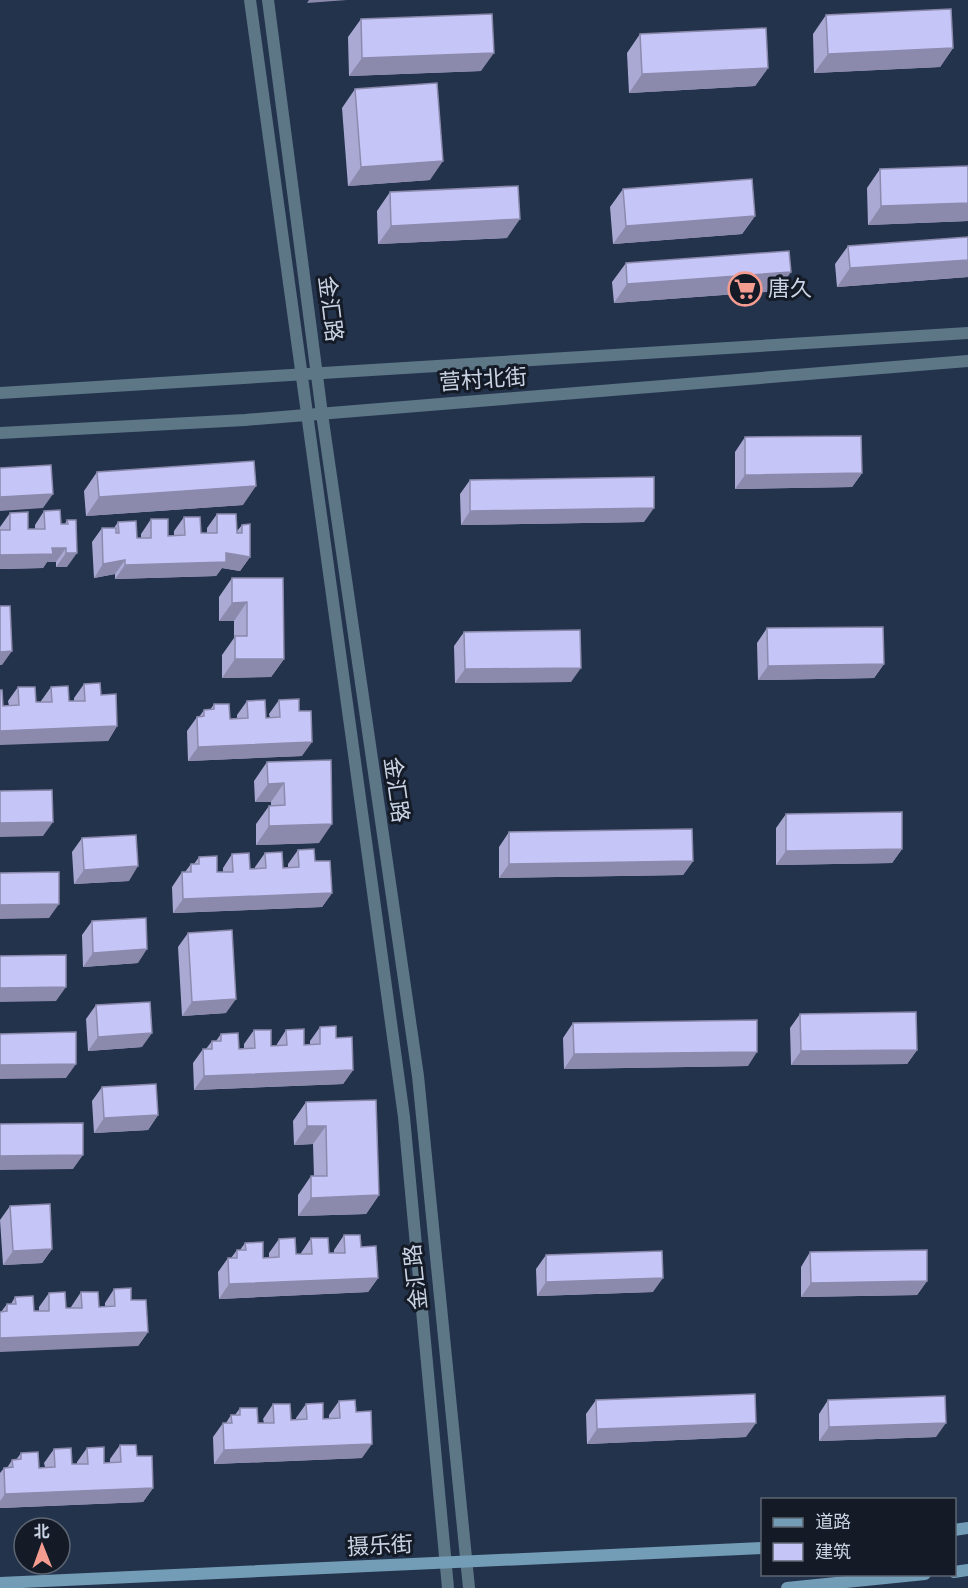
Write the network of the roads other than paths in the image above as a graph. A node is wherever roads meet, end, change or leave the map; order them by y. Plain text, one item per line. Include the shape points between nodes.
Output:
1 (250, 0) edge
2 (268, 0) edge
3 (968, 333) edge
4 (968, 361) edge
5 (317, 374) junction
6 (301, 375) junction
7 (0, 393) edge
8 (322, 414) junction
9 (306, 415) junction
10 (0, 433) edge
11 (761, 1548) edge
12 (465, 1563) junction
13 (445, 1564) junction
14 (914, 1576) edge
15 (0, 1583) edge
16 (448, 1588) edge
17 (469, 1588) edge
18 (787, 1588) edge

1 - 6 street, 金汇路
2 - 5 street, 金汇路
3 - 5 street, 营村北街
4 - 8 street, 营村北街
5 - 6 street, 营村北街
5 - 8 street, 金汇路
6 - 7 street, 营村北街
6 - 9 street, 金汇路
8 - 9 street, 营村北街
8 - 12 street, 金汇路 via 418,1076
9 - 10 street, 营村北街
9 - 13 street, 金汇路 via 404,1117
11 - 12 main road, 摄乐街
12 - 13 main road, 摄乐街
12 - 17 street, 金汇路
13 - 15 main road, 摄乐街
13 - 16 street, 金汇路
14 - 18 main road

